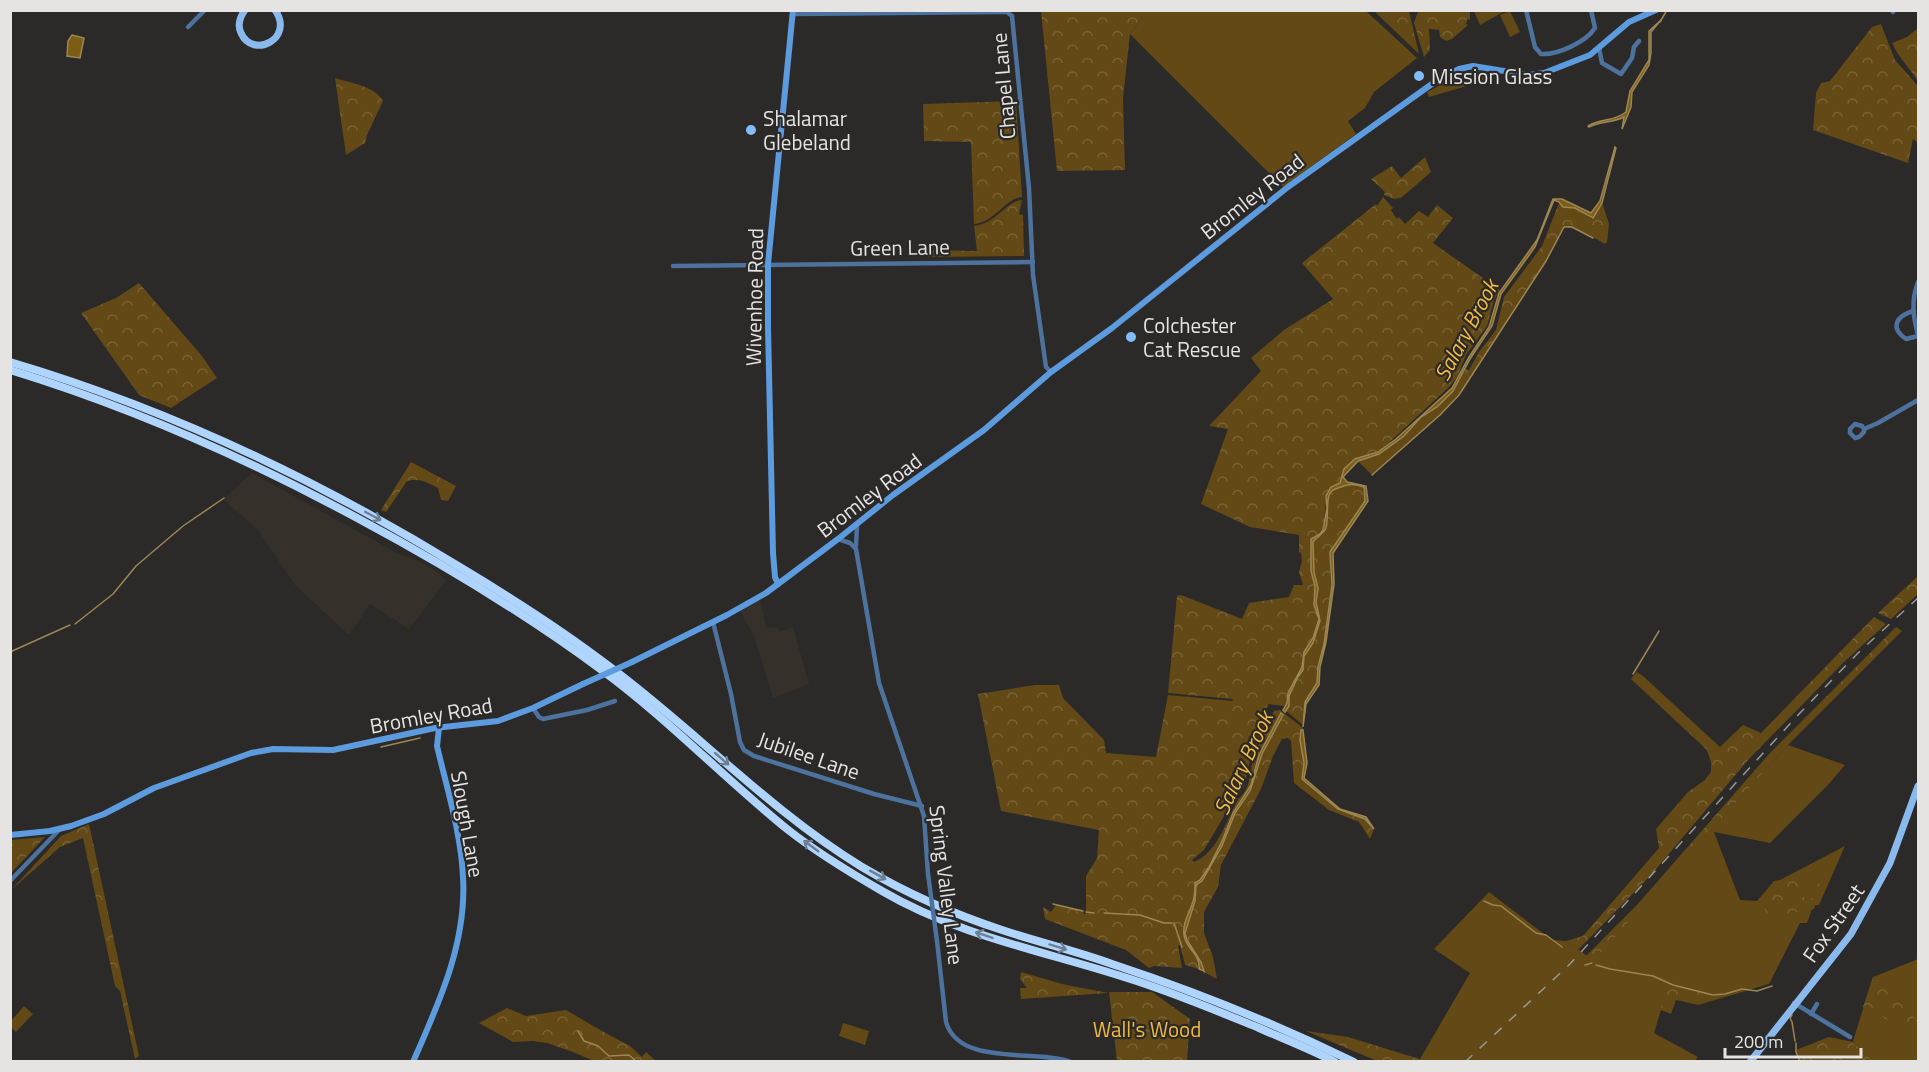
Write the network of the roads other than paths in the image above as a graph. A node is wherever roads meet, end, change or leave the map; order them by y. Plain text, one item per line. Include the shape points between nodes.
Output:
1 (206, 10) edge
2 (234, 10) edge
3 (275, 10) edge
4 (1526, 10) edge
5 (1592, 10) edge
6 (1656, 10) edge
7 (793, 12) edge
8 (1009, 12) edge
9 (243, 13) edge
10 (1637, 13) edge
11 (188, 27) dead end
12 (1639, 42) dead end
13 (1599, 48) junction
14 (1033, 262) junction
15 (768, 264) junction
16 (674, 266) dead end
17 (1918, 282) edge
18 (1913, 311) junction
19 (1918, 335) edge
20 (10, 362) edge
21 (10, 370) edge
22 (1051, 372) junction
23 (1918, 400) edge
24 (1864, 429) dead end
25 (857, 524) junction
26 (838, 539) junction
27 (856, 549) junction
28 (778, 584) junction
29 (713, 622) junction
30 (615, 701) dead end
31 (533, 708) junction
32 (439, 728) junction
33 (429, 729) junction
34 (437, 746) junction
35 (1918, 787) edge
36 (922, 806) junction
37 (58, 830) junction
38 (10, 836) edge
39 (10, 881) edge
40 (1817, 1004) dead end
41 (1798, 1005) junction
42 (1811, 1014) junction
43 (1850, 1037) dead end
44 (413, 1062) edge
45 (1071, 1062) edge
46 (1335, 1062) edge
47 (1354, 1062) edge
48 (1750, 1062) edge

1 - 11 street
2 - 9 street
3 - 9 main road via 280,19 279,31 273,40 262,45 250,43 242,35 239,27
4 - 5 street via 1535,47 1545,54 1559,52 1590,35 1595,27
6 - 10 street, Bromley Road
7 - 8 street, Chapel Lane
7 - 15 street, Wivenhoe Road
8 - 14 street, Chapel Lane via 1014,21
10 - 13 street, Bromley Road
12 - 13 street via 1621,74 1602,63
13 - 22 street, Bromley Road via 1540,74 1473,66 1436,81 1288,187
14 - 15 street, Green Lane
14 - 22 street, Chapel Lane via 1046,367
15 - 16 street, Green Lane
15 - 28 street, Wivenhoe Road via 773,553
17 - 18 street
18 - 19 street
18 - 19 street via 1902,314 1897,323 1906,339
20 -> 47 highway via 229,445 431,549 609,665 800,824 909,893 983,924 1168,984 1307,1039
46 -> 21 highway via 1178,996 967,930 886,894 789,830 602,671 448,568 241,459 139,416
22 - 25 street, Bromley Road via 984,430
23 - 24 street
25 - 26 street, Bromley Road
25 - 27 street, Spring Valley Lane
26 - 27 street
26 - 28 street, Bromley Road
27 - 36 street, Spring Valley Lane via 879,683
28 - 29 street, Bromley Road
29 - 31 street, Bromley Road, bridge
29 - 36 street, Jubilee Lane via 744,750 840,784
30 - 31 street via 545,719
31 - 32 street, Bromley Road via 498,721
32 - 33 street, Bromley Road
32 - 34 street, Slough Lane
33 - 34 street
33 - 37 street, Bromley Road via 333,750 273,749 251,753 154,788 104,814
34 - 44 street, Slough Lane via 462,865 463,907 453,960
35 - 41 main road, Fox Street via 1890,863 1868,905
36 - 45 street, Spring Valley Lane, bridge via 949,1029 957,1040 971,1048
37 - 38 street, Bromley Road
37 - 39 street
40 - 42 street
41 - 42 street
41 - 48 main road, Fox Street
42 - 43 street

